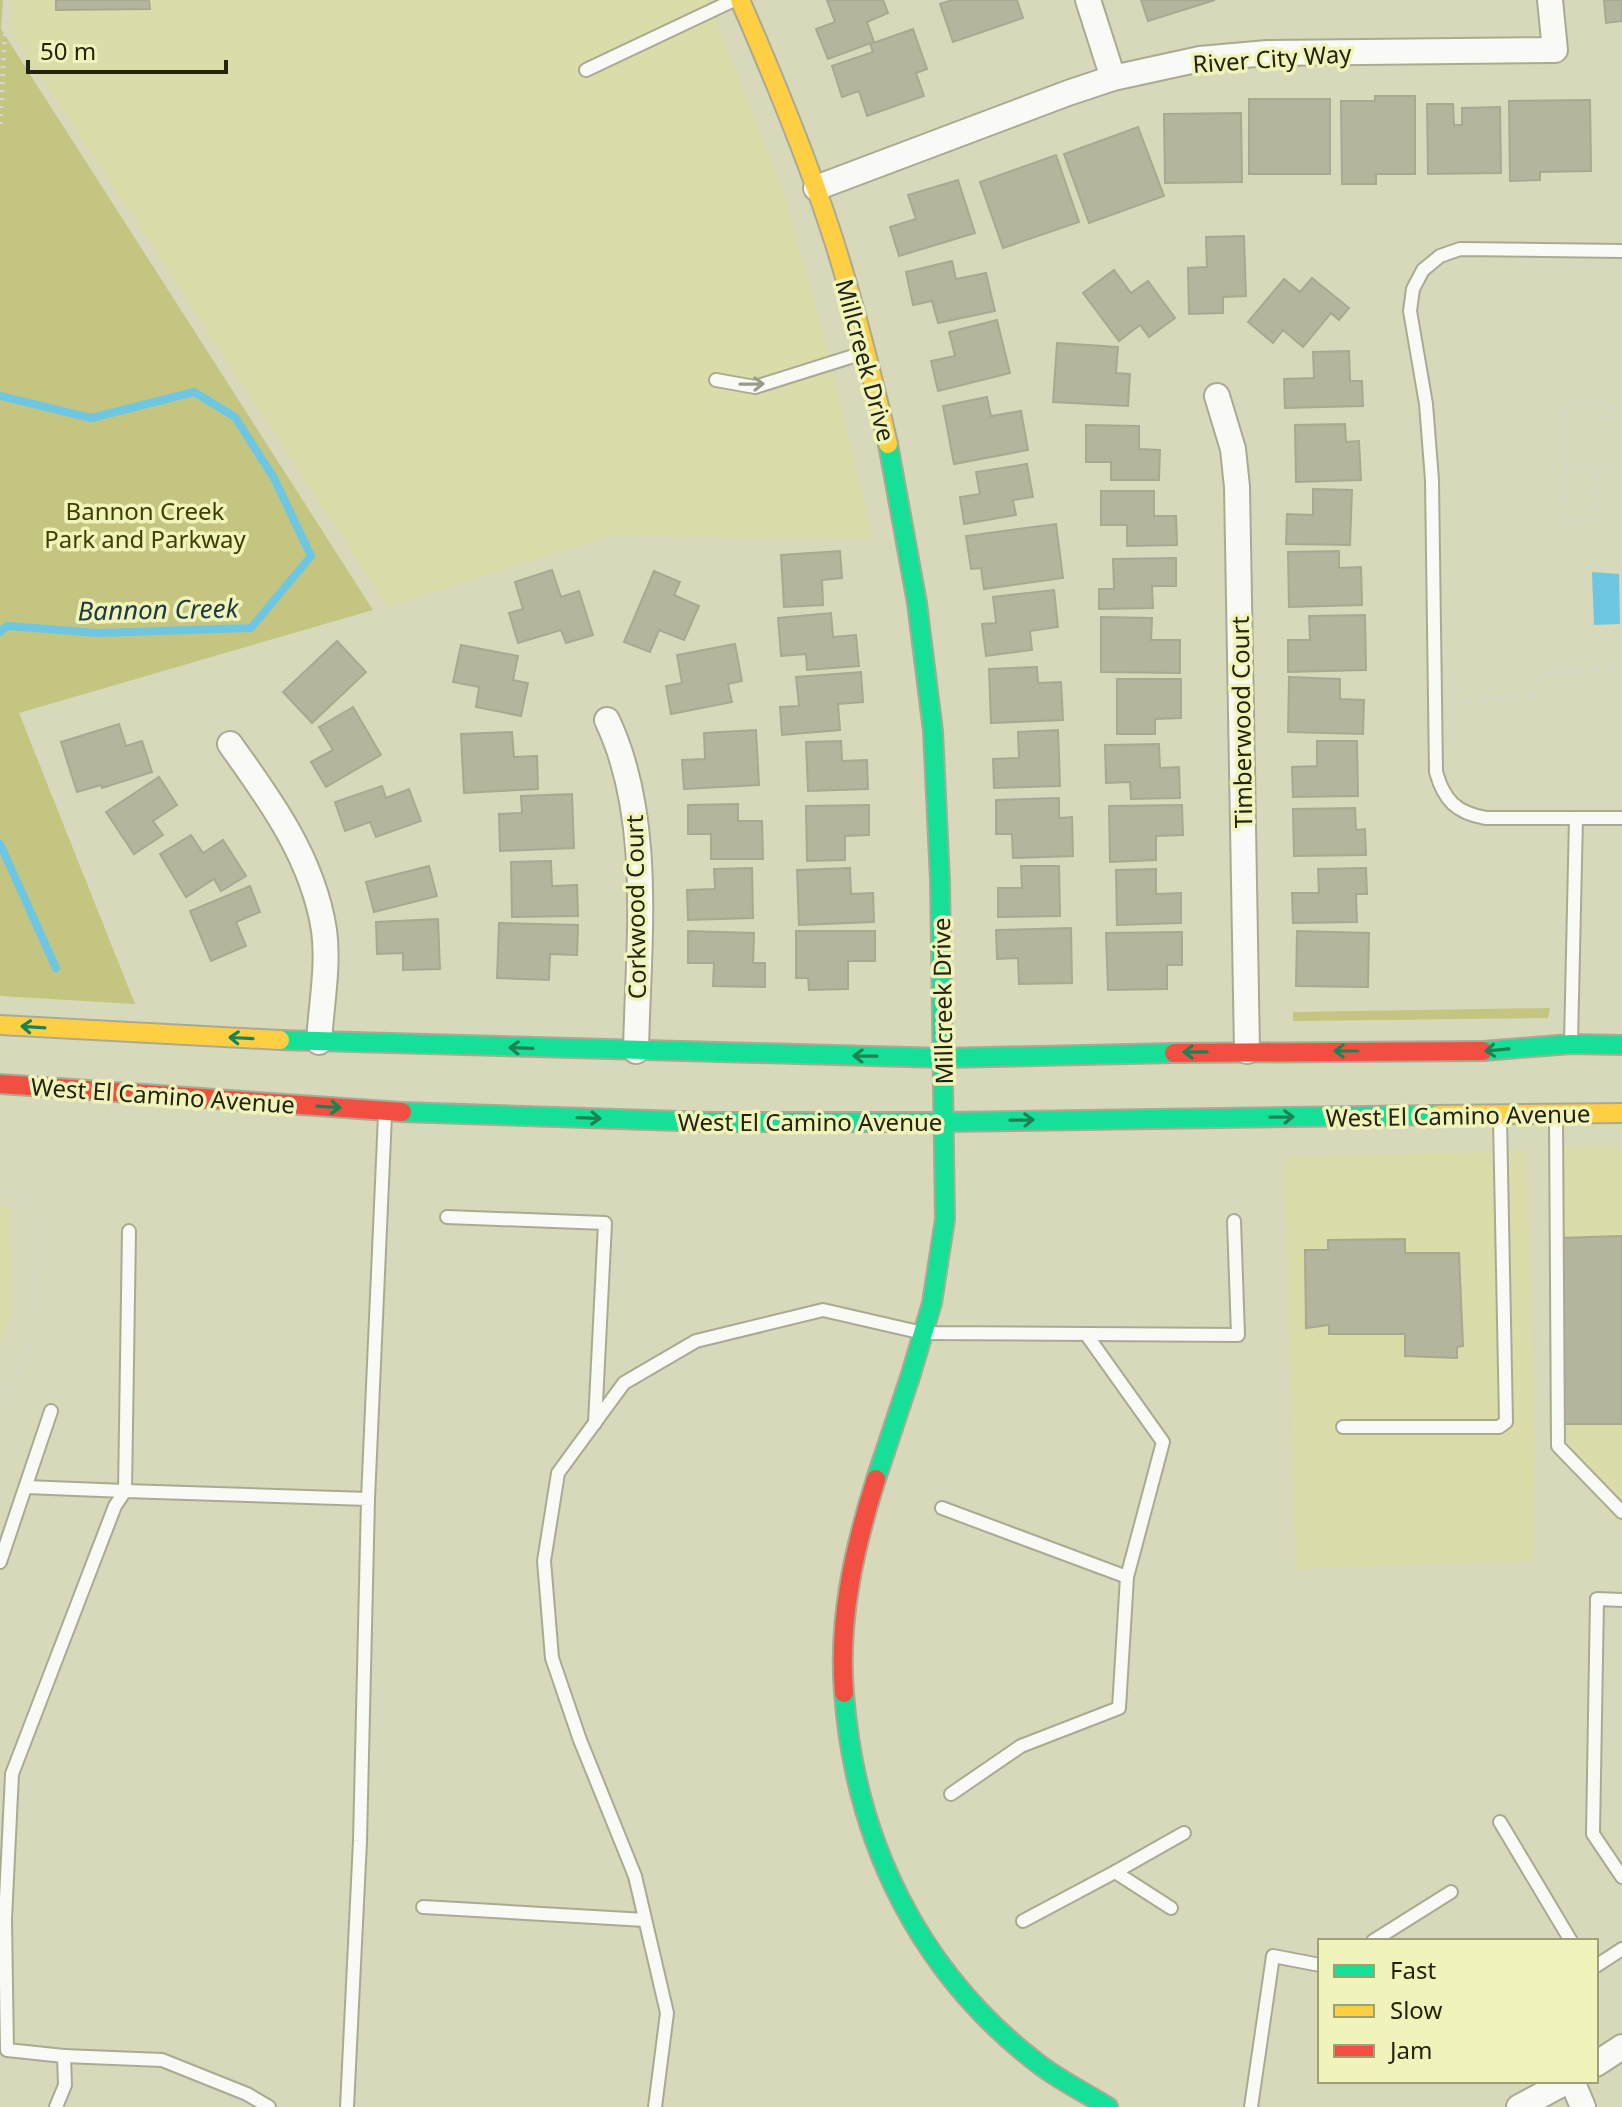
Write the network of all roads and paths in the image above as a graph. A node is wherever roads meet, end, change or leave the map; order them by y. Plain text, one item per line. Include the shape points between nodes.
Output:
1 (7, 0) edge
2 (734, 0) edge
3 (740, 0) edge
4 (1088, 0) edge
5 (1550, 0) edge
6 (586, 70) dead end
7 (1113, 78) junction
8 (0, 124) edge
9 (816, 188) junction
10 (1622, 251) edge
11 (866, 352) junction
12 (716, 380) dead end
13 (1217, 396) dead end
14 (1609, 408) junction
15 (1622, 413) edge
16 (1608, 419) dead end
17 (1567, 467) junction
18 (1596, 468) junction
19 (1618, 468) dead end
20 (1567, 519) junction
21 (1616, 643) dead end
22 (1619, 668) edge
23 (1568, 673) junction
24 (1437, 703) junction
25 (607, 720) dead end
26 (230, 744) dead end
27 (1576, 818) junction
28 (1622, 818) edge
29 (0, 1025) edge
30 (319, 1042) junction
31 (1571, 1044) junction
32 (1622, 1045) edge
33 (636, 1051) junction
34 (1247, 1051) junction
35 (943, 1058) junction
36 (0, 1084) edge
37 (386, 1111) junction
38 (1556, 1113) junction
39 (1622, 1113) edge
40 (1500, 1114) junction
41 (944, 1122) junction
42 (0, 1190) edge
43 (447, 1217) dead end
44 (1234, 1221) dead end
45 (129, 1231) dead end
46 (923, 1333) junction
47 (1086, 1334) junction
48 (0, 1410) edge
49 (51, 1411) dead end
50 (595, 1423) junction
51 (1343, 1427) dead end
52 (26, 1487) junction
53 (125, 1491) junction
54 (368, 1499) junction
55 (942, 1508) dead end
56 (1622, 1512) edge
57 (0, 1562) edge
58 (1127, 1577) junction
59 (1622, 1600) edge
60 (6, 1772) edge
61 (951, 1794) dead end
62 (1500, 1822) dead end
63 (1184, 1833) dead end
64 (1115, 1872) junction
65 (1622, 1877) edge
66 (1451, 1892) dead end
67 (423, 1907) dead end
68 (1171, 1908) dead end
69 (3, 1919) edge
70 (645, 1920) junction
71 (1023, 1921) dead end
72 (1376, 1939) edge
73 (1570, 1939) edge
74 (1622, 1949) edge
75 (1318, 1965) edge
76 (1598, 1965) edge
77 (1622, 2047) edge
78 (3, 2050) edge
79 (64, 2056) junction
80 (1598, 2063) edge
81 (1566, 2083) edge
82 (1571, 2083) edge
83 (1101, 2105) edge
84 (56, 2107) edge
85 (269, 2107) edge
86 (347, 2107) edge
87 (655, 2107) edge
88 (1251, 2107) edge
89 (1519, 2107) edge
90 (1583, 2107) edge

1 - 8 path
2 - 6 lane
3 - 9 main road, Millcreek Drive
4 - 7 street
5 - 7 street, River City Way via 1555,50 1267,53 1200,59
7 - 9 street, River City Way
9 - 11 main road, Millcreek Drive
10 - 24 lane via 1460,249 1431,263 1413,289 1410,311 1432,480
12 -> 11 lane via 755,387
11 - 35 main road, Millcreek Drive via 908,542 925,658 940,851
13 - 34 street, Timberwood Court via 1233,449 1237,487
14 - 15 path
14 - 16 path
14 - 17 path via 1566,404
17 - 18 path
17 - 20 path
18 - 19 path
18 - 20 path via 1597,519
20 - 23 path
21 - 22 path
22 - 23 path
23 - 24 path via 1541,674 1533,696
24 - 27 lane via 1436,772 1454,806 1486,818
25 - 33 street, Corkwood Court via 633,802 639,883
26 - 30 street via 300,851 315,890 325,954
27 - 28 lane
27 - 31 lane
30 -> 29 main road
33 -> 30 main road
31 - 32 main road
31 -> 34 main road via 1477,1052
35 -> 33 main road
34 -> 35 main road
35 - 41 main road, Millcreek Drive
36 -> 37 main road, West El Camino Avenue
37 -> 41 main road, West El Camino Avenue via 712,1122
37 - 54 lane
38 - 39 main road, West El Camino Avenue
38 - 40 main road, West El Camino Avenue
38 - 56 lane via 1558,1446
41 -> 40 main road, West El Camino Avenue
40 - 51 lane via 1506,1422 1499,1427
41 - 46 main road, Millcreek Drive via 941,1263
42 - 48 path via 15,1190 39,1220 31,1348
43 - 50 lane via 605,1223
44 - 47 lane via 1238,1335
45 - 53 lane
46 - 47 lane
46 - 50 lane via 823,1310 696,1341 624,1383
46 - 83 main road, Millcreek Drive via 848,1586 841,1689 856,1791 892,1888 947,1975 1019,2049
47 - 58 lane via 1163,1442
49 - 52 lane
50 - 70 lane via 558,1473 544,1561 552,1658 635,1876
52 - 53 lane
52 - 57 lane
53 - 54 lane
53 - 60 lane
54 - 86 lane
55 - 58 lane
58 - 61 lane via 1119,1708 1021,1746
59 - 65 lane via 1597,1599 1593,1834
60 - 69 lane
62 - 73 lane
63 - 64 lane
64 - 68 lane
64 - 71 lane
66 - 72 lane
67 - 70 lane
69 - 78 lane
70 - 87 lane via 667,2013
74 - 76 lane
75 - 88 lane via 1273,1956
77 - 80 street
78 - 79 lane
79 - 84 lane via 65,2085
79 - 85 lane via 162,2060
81 - 89 street
82 - 90 street

